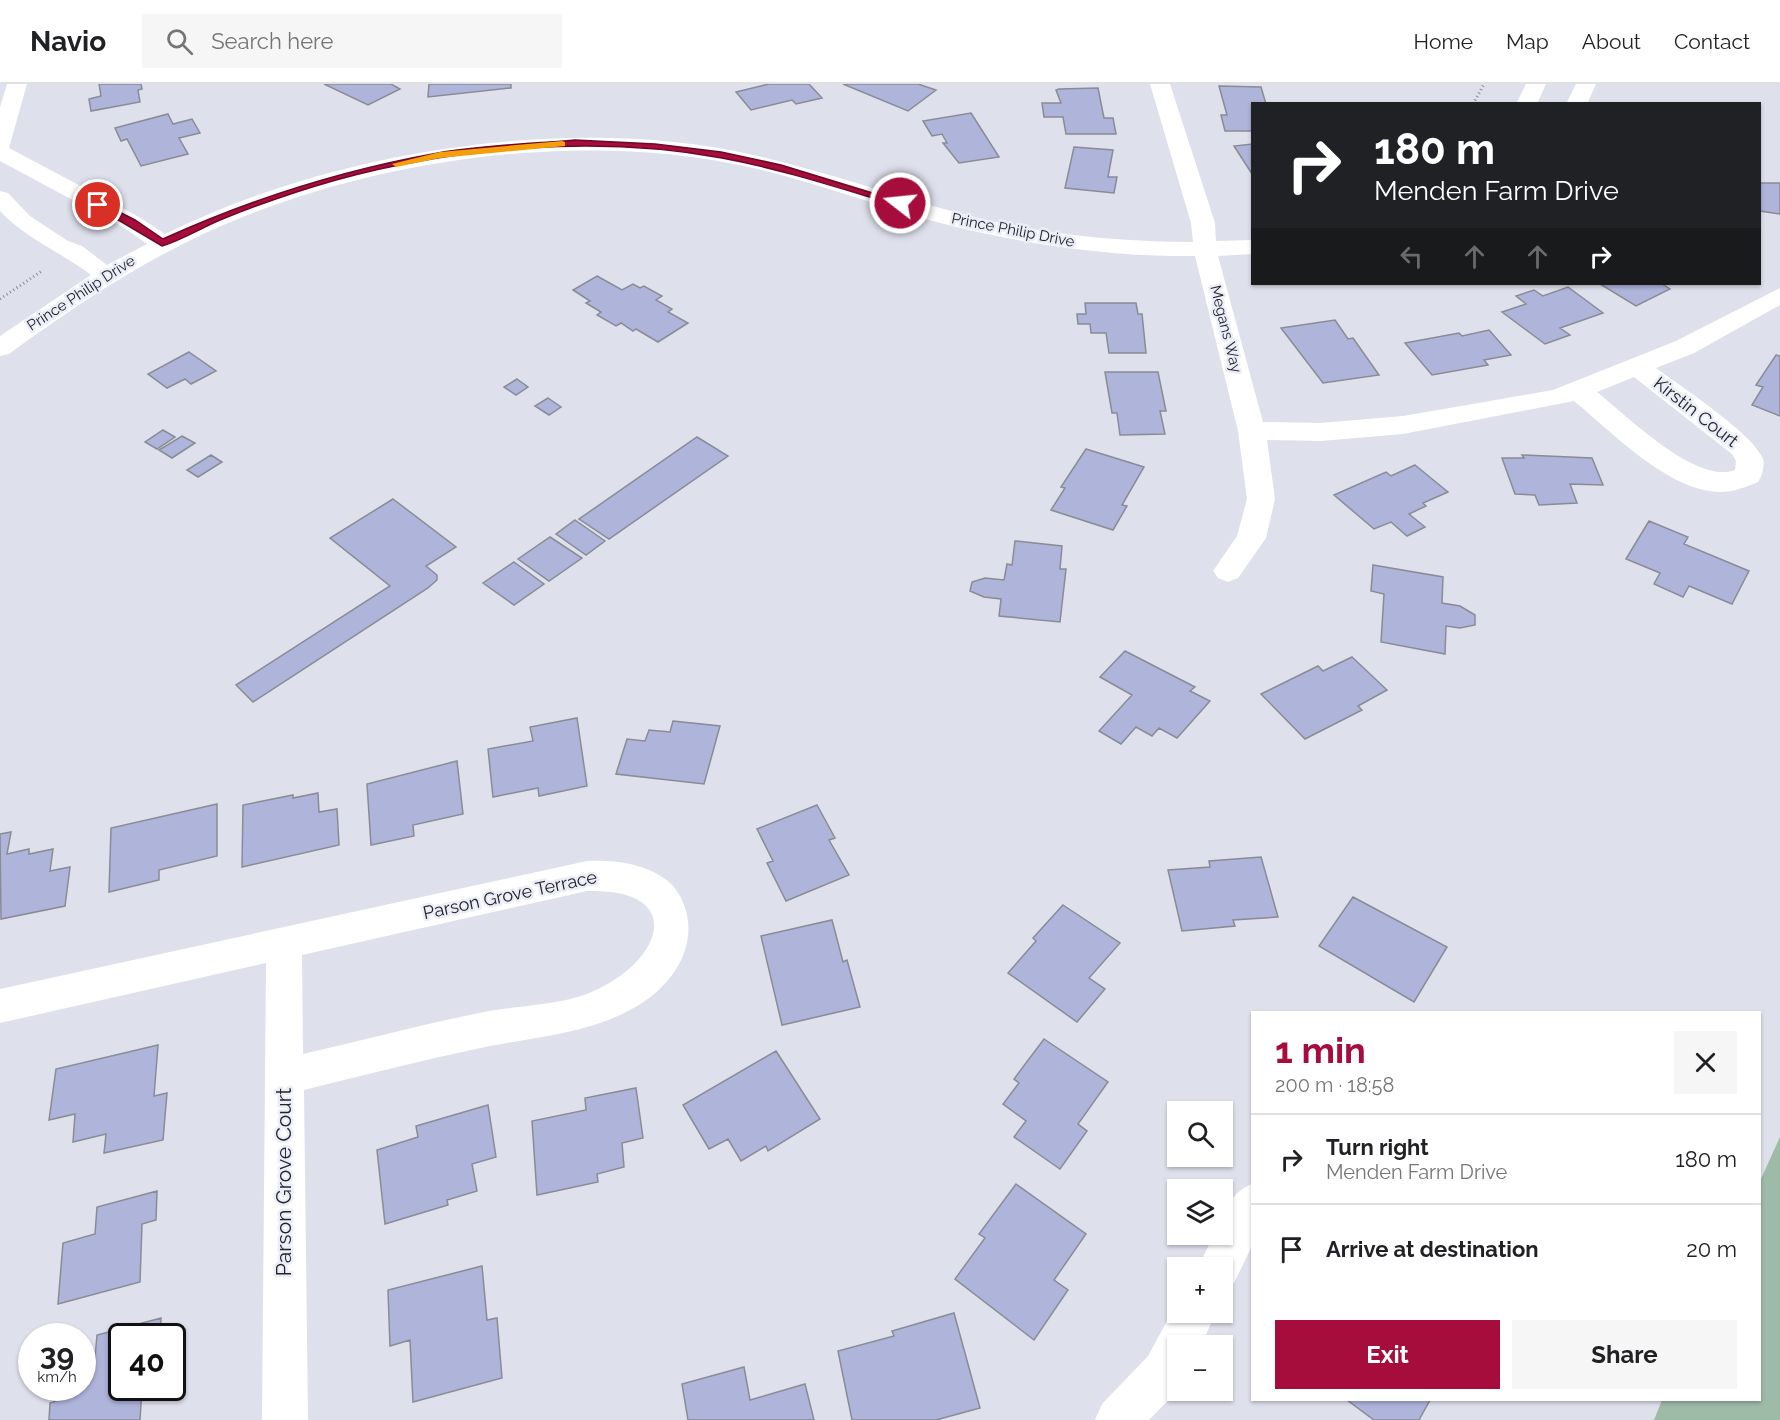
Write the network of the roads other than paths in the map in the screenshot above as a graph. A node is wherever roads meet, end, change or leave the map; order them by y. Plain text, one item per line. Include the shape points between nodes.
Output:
1 (17, 84) edge
2 (1160, 84) edge
3 (1536, 84) edge
4 (1586, 84) edge
5 (1527, 102) edge
6 (1577, 102) edge
7 (0, 146) edge
8 (0, 152) edge
9 (0, 198) edge
10 (162, 243) junction
11 (1251, 247) edge
12 (1205, 250) junction
13 (106, 275) junction
14 (1780, 295) edge
15 (0, 348) edge
16 (1637, 366) junction
17 (1577, 389) junction
18 (1252, 431) junction
19 (1228, 571) dead end
20 (284, 945) junction
21 (0, 1006) edge
22 (284, 1077) junction
23 (1251, 1206) edge
24 (1225, 1257) edge
25 (1167, 1366) edge
26 (285, 1420) edge
27 (1118, 1420) edge

1 - 7 street
2 - 12 street, Megans Way via 1203,223
3 - 5 street
4 - 6 street
8 - 10 street via 131,222
9 - 13 street via 22,221
10 - 12 street, Prince Philip Drive via 217,218 333,178 440,155 575,143 655,146 721,155 777,167 963,222 1042,238 1132,248
10 - 13 street, Prince Philip Drive
11 - 12 street, Prince Philip Drive
12 - 18 street, Megans Way
13 - 15 street, Prince Philip Drive
14 - 16 street, Kirstin Court via 1685,346
16 - 17 street, Kirstin Court
16 - 17 street, Kirstin Court via 1742,448 1750,460 1748,475 1730,483 1713,483 1692,475 1672,464
17 - 18 street, Kirstin Court via 1559,397 1403,425 1321,432
18 - 19 street, Megans Way via 1261,499 1251,538
20 - 21 street, Parson Grove Terrace
20 - 22 street, Parson Grove Court
20 - 22 street, Parson Grove Terrace via 610,874 653,890 672,919 672,943 663,963 639,986 605,1004
22 - 26 street, Parson Grove Court
23 - 24 street
25 - 27 street

